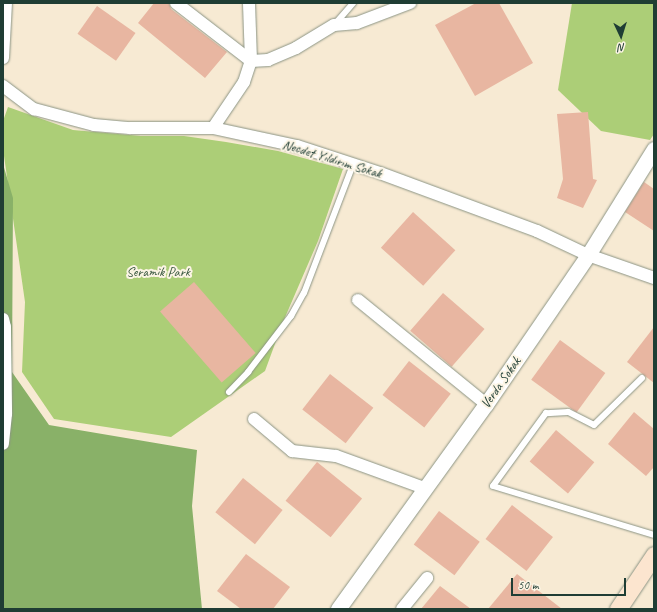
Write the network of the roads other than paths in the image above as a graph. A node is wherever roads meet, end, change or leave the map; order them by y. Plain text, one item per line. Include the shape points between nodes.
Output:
1 (6, 3) edge
2 (176, 3) edge
3 (249, 3) edge
4 (353, 3) edge
5 (410, 3) edge
6 (334, 25) junction
7 (3, 58) edge
8 (251, 61) junction
9 (3, 86) edge
10 (213, 128) junction
11 (654, 150) edge
12 (353, 164) junction
13 (588, 255) junction
14 (654, 278) edge
15 (358, 300) dead end
16 (3, 319) edge
17 (642, 378) dead end
18 (229, 392) dead end
19 (486, 404) junction
20 (254, 419) dead end
21 (3, 444) edge
22 (424, 488) junction
23 (654, 535) edge
24 (654, 555) edge
25 (427, 578) dead end
26 (338, 609) edge
27 (402, 609) edge
28 (618, 609) edge

1 - 7 street
2 - 8 street
3 - 8 street
4 - 6 lane
5 - 6 street via 357,23
6 - 8 street via 296,48 268,60
8 - 10 street via 244,82
9 - 10 street, Necdet Yıldırım Sokak via 34,109 94,125 130,128
10 - 12 street, Necdet Yıldırım Sokak via 297,146
11 - 13 street, Verda Sokak
12 - 13 street, Necdet Yıldırım Sokak via 537,231
12 - 18 lane via 304,293 292,316
13 - 14 street, Necdet Yıldırım Sokak
13 - 19 street, Verda Sokak
15 - 19 street
16 - 21 street via 6,414
17 - 23 lane via 594,425 568,412 546,413 493,486
19 - 22 street, Verda Sokak
20 - 22 street via 292,451 336,456
22 - 26 street, Verda Sokak
24 - 28 main road
25 - 27 street

